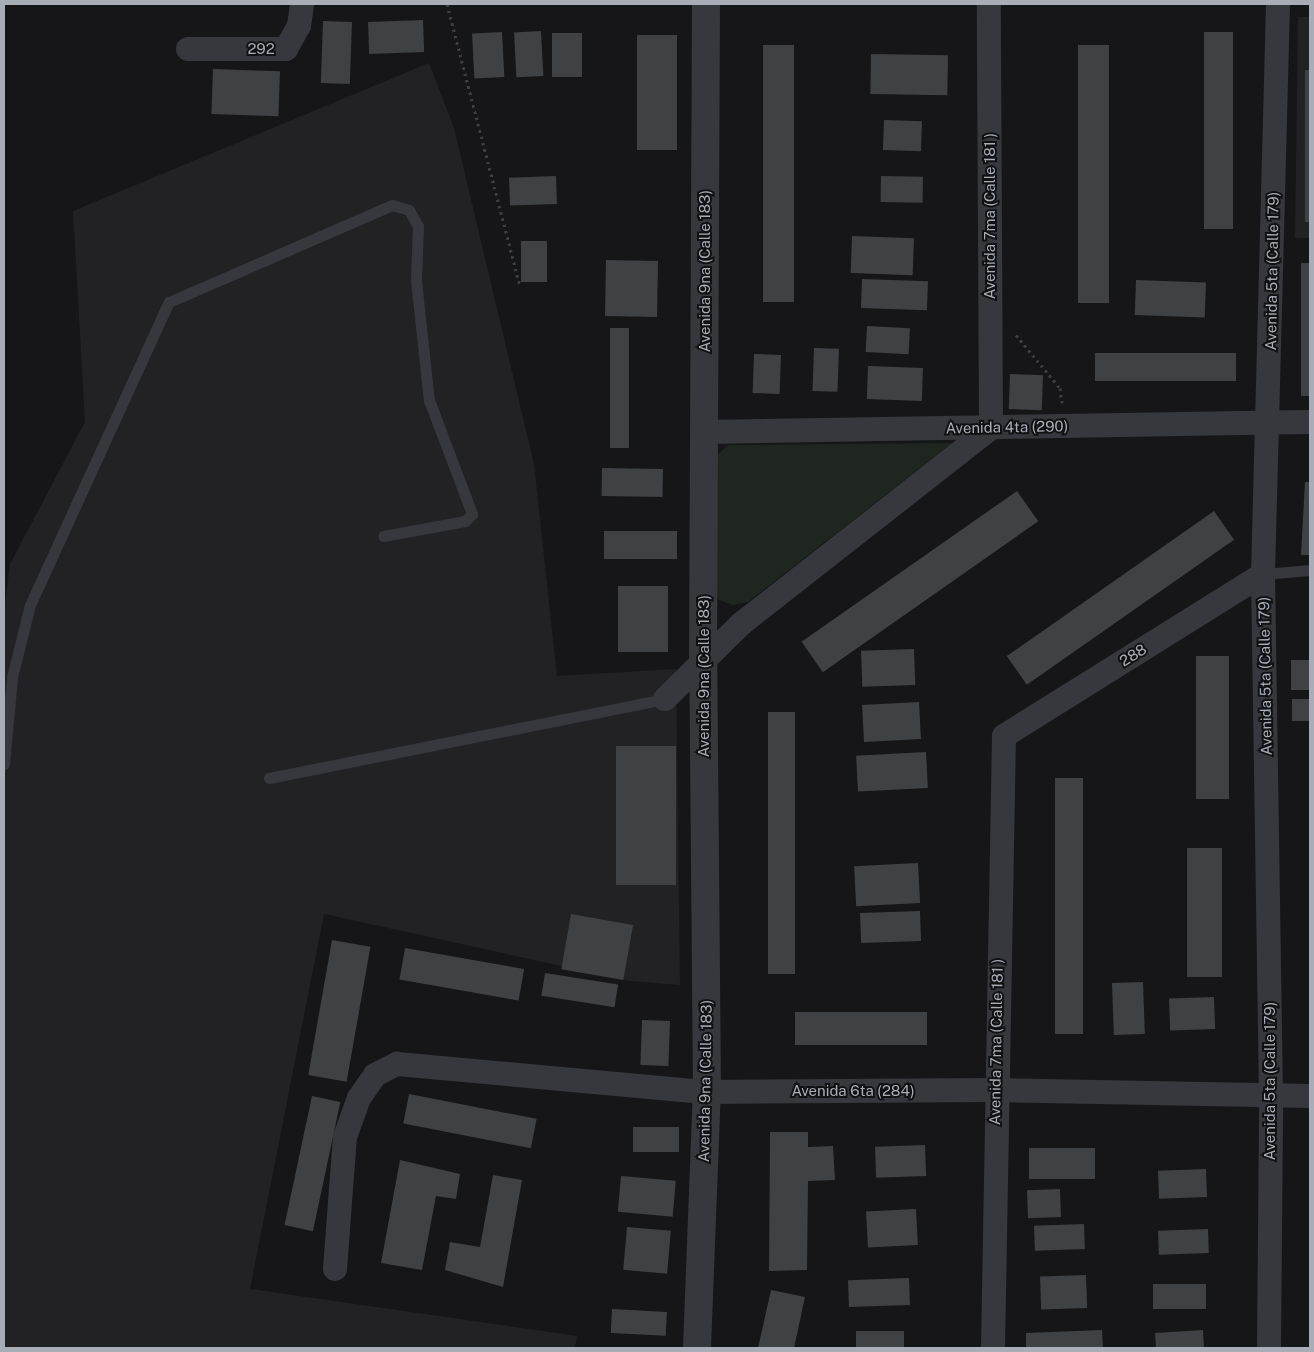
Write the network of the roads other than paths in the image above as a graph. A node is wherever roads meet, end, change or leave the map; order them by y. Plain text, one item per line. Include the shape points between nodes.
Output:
1 (302, 4) edge
2 (706, 4) edge
3 (990, 4) edge
4 (1278, 4) edge
5 (188, 49) dead end
6 (1310, 422) edge
7 (1268, 423) junction
8 (991, 428) junction
9 (704, 432) junction
10 (383, 536) dead end
11 (1310, 570) edge
12 (1263, 574) junction
13 (703, 661) junction
14 (665, 700) joint
15 (1004, 736) joint
16 (4, 764) edge
17 (269, 778) dead end
18 (994, 1090) junction
19 (707, 1092) junction
20 (1271, 1096) junction
21 (1310, 1096) edge
22 (335, 1269) dead end
23 (697, 1348) edge
24 (993, 1348) edge
25 (1269, 1348) edge

1 - 5 street, 292 via 299,26 286,49
2 - 9 street, Avenida 9na (Calle 183)
3 - 8 street, Avenida 7ma (Calle 181 )
4 - 7 street, Avenida 5ta (Calle 179)
6 - 7 street, Avenida 4ta (290)
7 - 8 street, Avenida 4ta (290)
7 - 12 street, Avenida 5ta (Calle 179)
8 - 9 street, Avenida 4ta (290)
8 - 13 street via 741,624
9 - 13 street, Avenida 9na (Calle 183)
10 - 16 lane via 465,521 472,514 429,400 416,281 418,226 409,210 392,205 168,302 30,605 12,677
11 - 12 lane
12 - 15 street, 288
12 - 20 street, Avenida 5ta (Calle 179)
13 - 14 street
13 - 19 street, Avenida 9na (Calle 183)
14 - 17 lane
15 - 18 street, Avenida 7ma (Calle 181 )
18 - 19 street, Avenida 6ta (284)
18 - 20 street, Avenida 6ta (284)
18 - 24 street, Avenida 7ma (Calle 181 )
19 - 22 street, Avenida 6ta (284) via 397,1064 375,1075 358,1098 345,1138
19 - 23 street, Avenida 9na (Calle 183)
20 - 21 street, Avenida 6ta (284)
20 - 25 street, Avenida 5ta (Calle 179)

